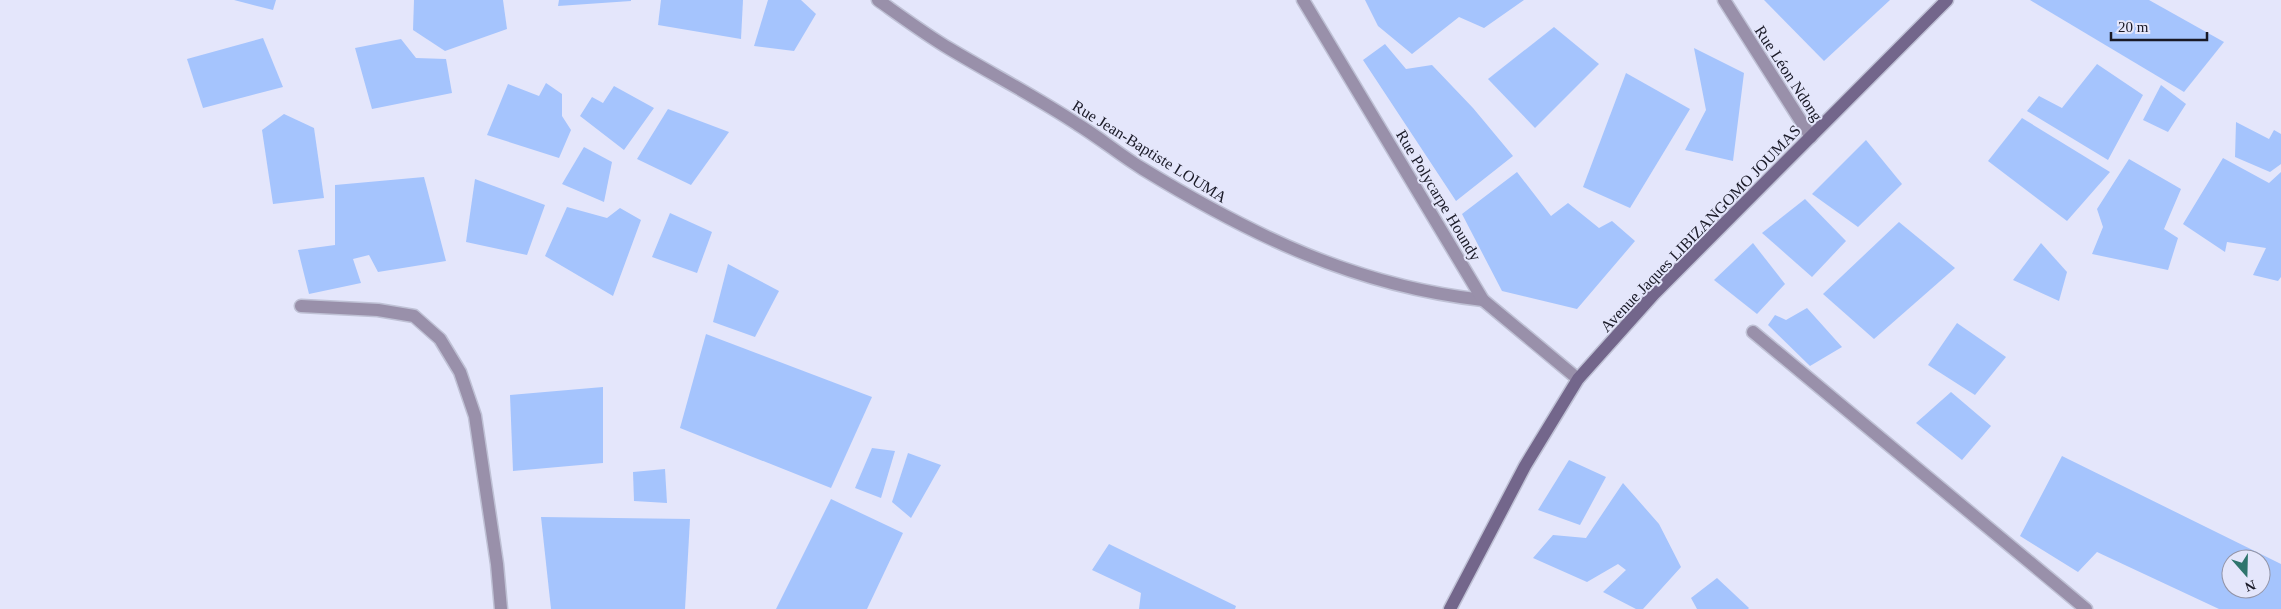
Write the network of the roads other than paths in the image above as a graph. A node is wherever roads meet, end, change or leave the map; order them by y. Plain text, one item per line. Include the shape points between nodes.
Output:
1 (878, 0) edge
2 (1304, 0) edge
3 (1724, 0) edge
4 (1946, 0) edge
5 (1811, 137) junction
6 (1483, 300) junction
7 (301, 306) dead end
8 (1754, 332) dead end
9 (1578, 379) junction
10 (501, 609) edge
11 (1450, 609) edge
12 (2086, 609) edge

1 - 6 street, Rue Jean-Baptiste LOUMA via 948,48 1077,124 1141,168 1222,216 1308,257 1372,279 1451,297
2 - 6 street, Rue Polycarpe Houndy
3 - 5 street, Rue Léon Ndong
4 - 5 main road, Avenue Jaques LIBIZANGOMO JOUMAS
5 - 9 main road, Avenue Jaques LIBIZANGOMO JOUMAS via 1654,294
6 - 9 street, Rue Polycarpe Houndy
7 - 10 street via 378,310 414,316 440,338 460,372 475,416
8 - 12 street
9 - 11 main road, Avenue Jaques LIBIZANGOMO JOUMAS via 1525,466

